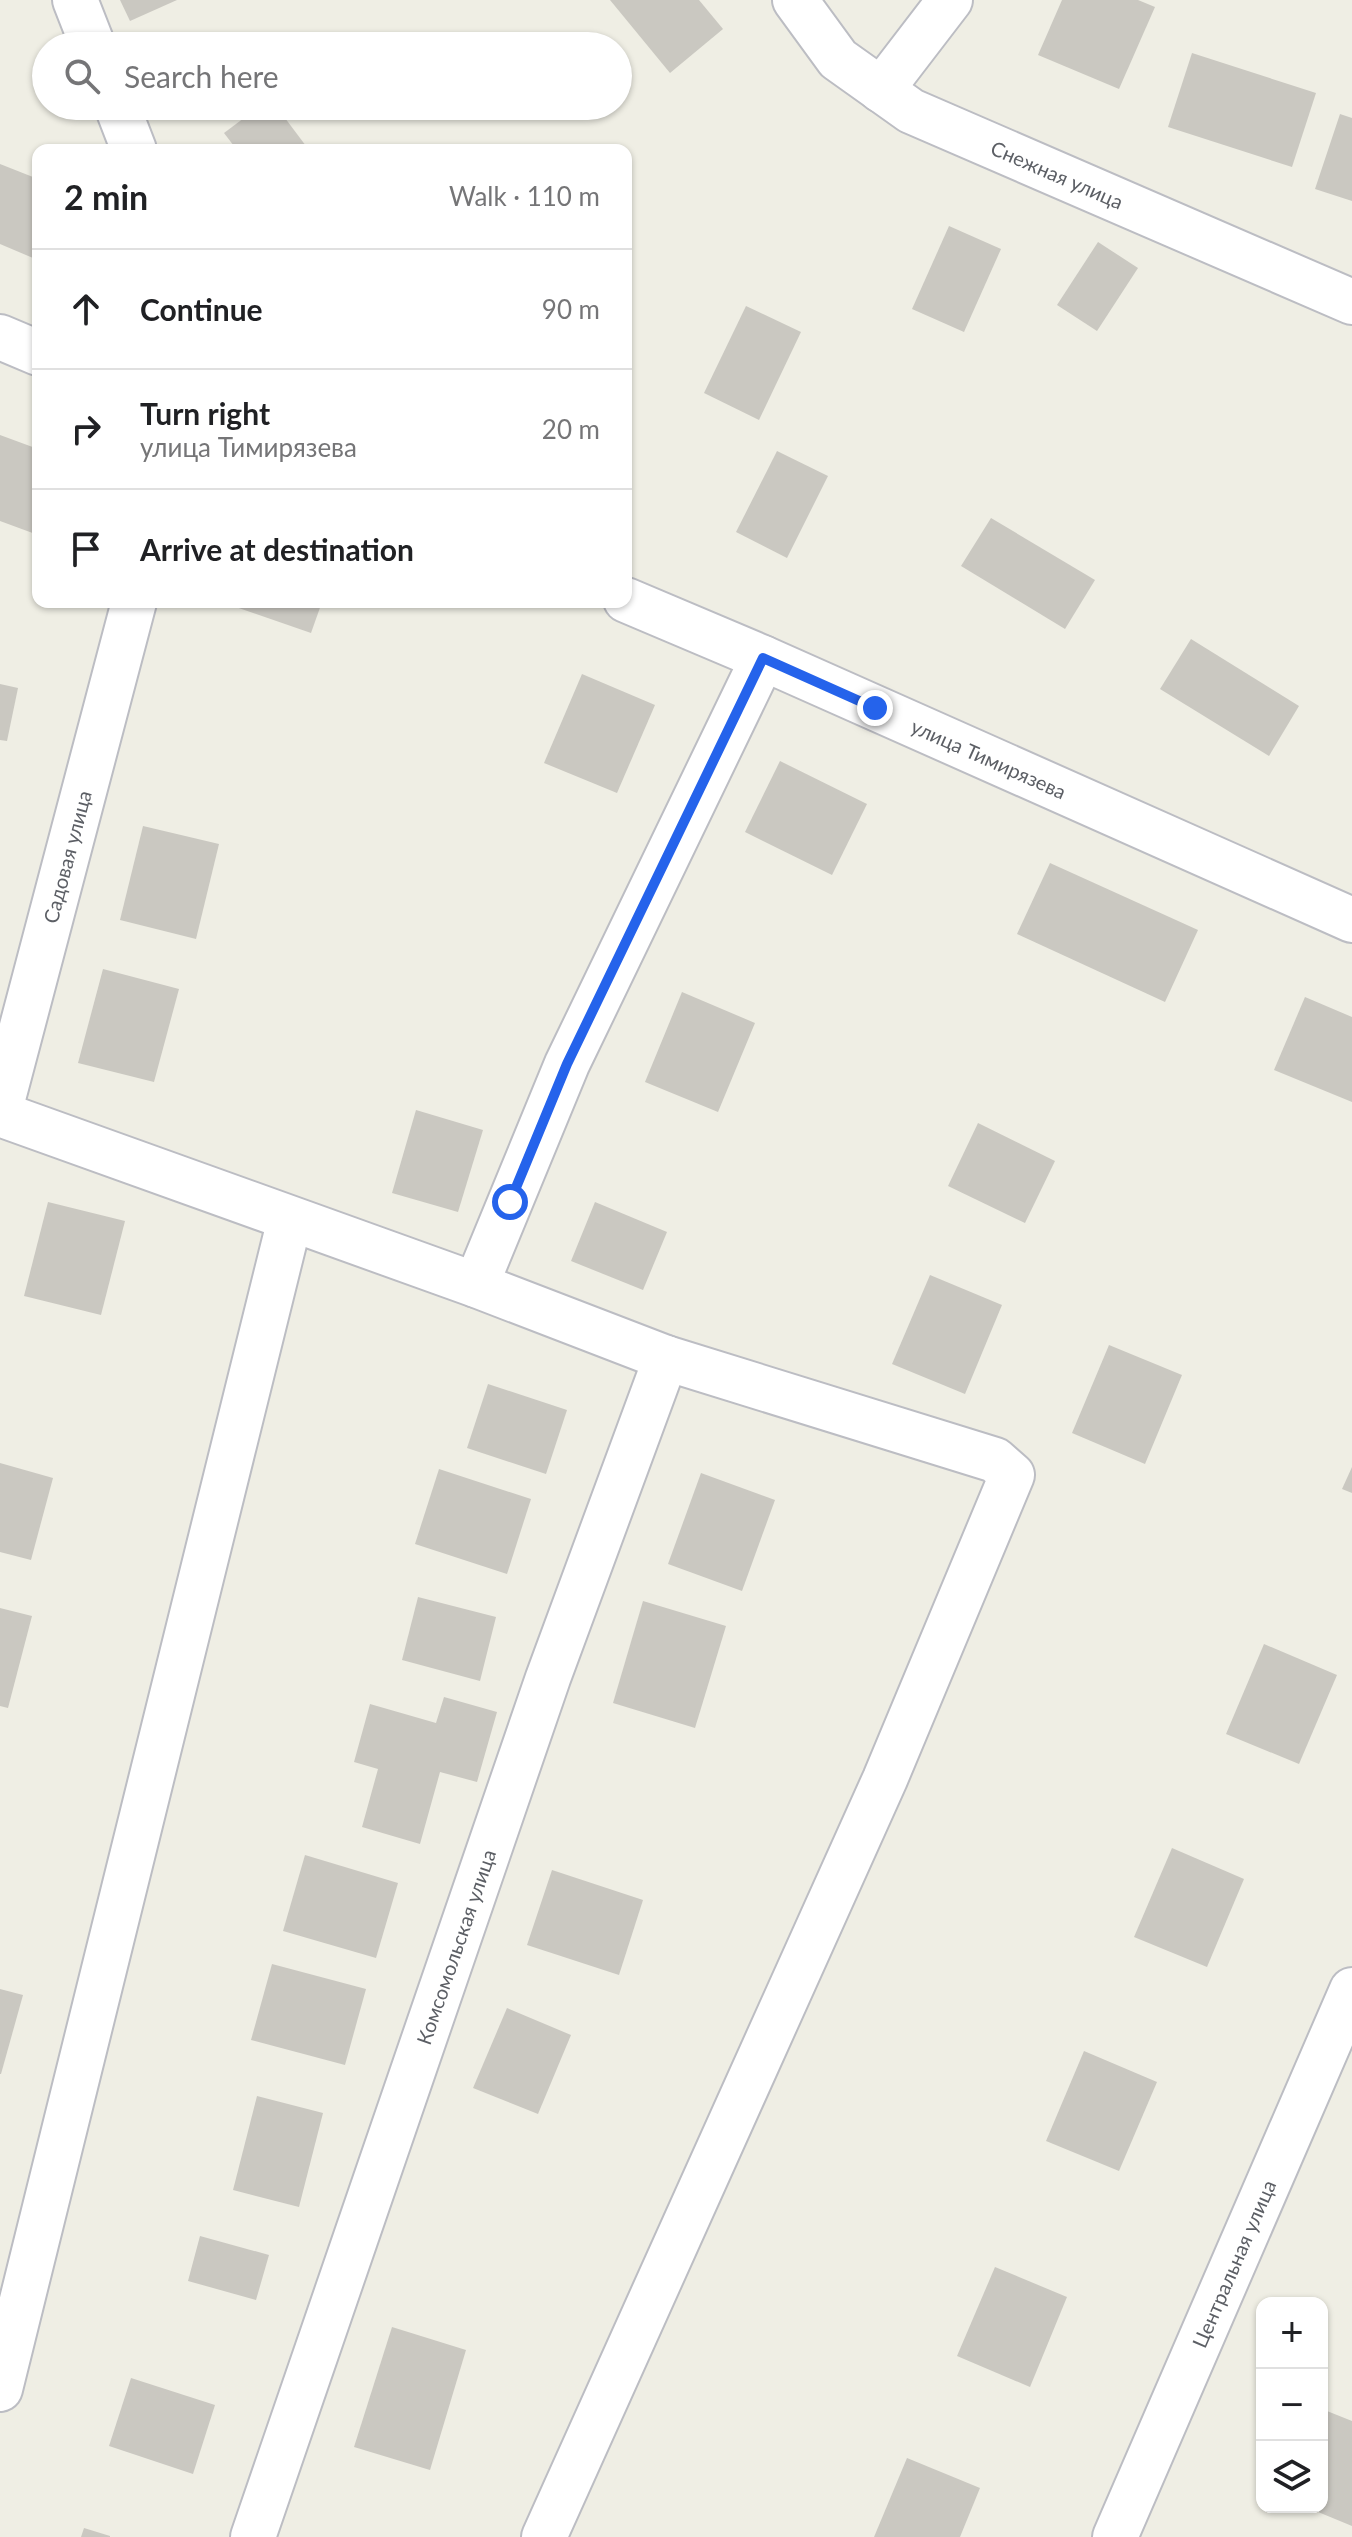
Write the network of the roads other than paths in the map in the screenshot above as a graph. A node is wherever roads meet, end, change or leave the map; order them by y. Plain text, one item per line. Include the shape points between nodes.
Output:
1 (75, 0) edge
2 (795, 0) edge
3 (950, 0) edge
4 (88, 32) edge
5 (881, 90) junction
6 (122, 120) edge
7 (132, 144) edge
8 (1352, 302) edge
9 (0, 337) edge
10 (32, 350) edge
11 (632, 603) edge
12 (132, 608) edge
13 (763, 658) junction
14 (1352, 920) edge
15 (0, 1112) edge
16 (290, 1219) junction
17 (476, 1285) junction
18 (666, 1358) junction
19 (1352, 1990) edge
20 (0, 2389) edge
21 (253, 2537) edge
22 (544, 2537) edge
23 (1115, 2537) edge

1 - 4 street
2 - 5 street, Снежная улица via 838,59
3 - 5 street
5 - 8 street, Снежная улица via 911,111
6 - 7 street
9 - 10 street
11 - 13 street, улица Тимирязева
12 - 15 street, Садовая улица
13 - 14 street, улица Тимирязева
13 - 17 street via 567,1064
15 - 16 street
16 - 17 street
16 - 20 street
17 - 18 street
18 - 21 street, Комсомольская улица via 548,1678
18 - 22 street via 995,1460 1012,1475 885,1779
19 - 23 street, Центральная улица

